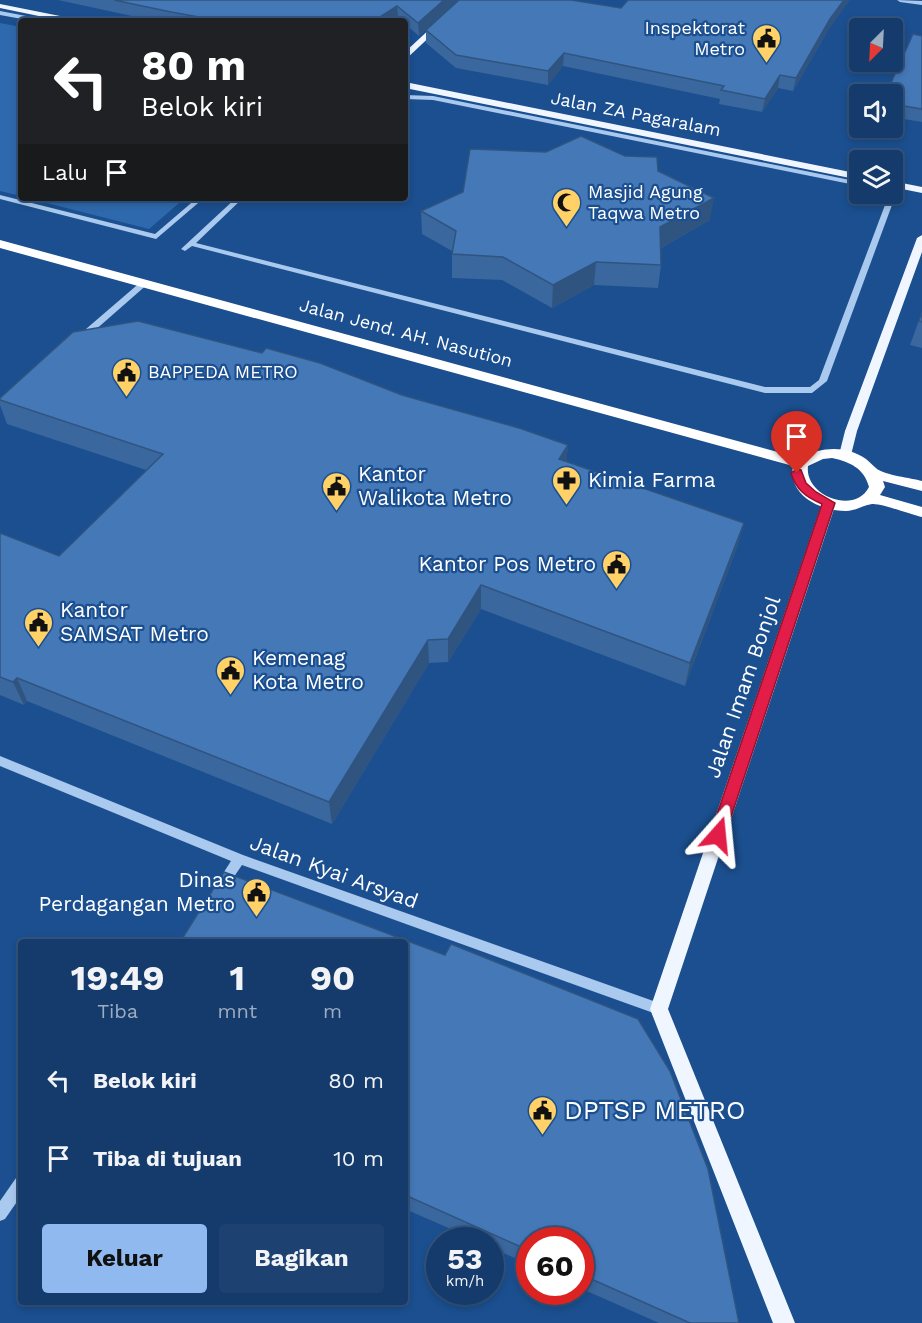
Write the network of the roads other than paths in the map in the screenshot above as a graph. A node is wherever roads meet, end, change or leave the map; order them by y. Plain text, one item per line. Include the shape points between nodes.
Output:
1 (465, 0) edge
2 (900, 0) edge
3 (922, 3) edge
4 (0, 6) edge
5 (0, 13) edge
6 (26, 18) edge
7 (60, 18) edge
8 (408, 54) edge
9 (408, 86) edge
10 (408, 97) edge
11 (849, 175) edge
12 (849, 182) edge
13 (903, 186) edge
14 (922, 190) edge
15 (0, 197) edge
16 (198, 201) edge
17 (237, 201) edge
18 (888, 204) edge
19 (922, 238) edge
20 (0, 244) edge
21 (146, 282) junction
22 (73, 345) edge
23 (845, 455) junction
24 (801, 463) junction
25 (875, 474) junction
26 (922, 486) edge
27 (870, 498) junction
28 (829, 503) junction
29 (922, 512) edge
30 (0, 760) edge
31 (239, 859) junction
32 (215, 896) edge
33 (659, 1009) junction
34 (18, 1187) edge
35 (0, 1214) edge
36 (784, 1323) edge

1 - 8 main road
2 - 3 street
4 - 7 main road
5 - 6 street
9 - 11 main road, Jalan ZA Pagaralam
10 - 12 street via 433,98
13 - 14 main road
15 - 16 street via 156,237
17 - 18 street via 188,246 765,390 812,390 823,381
19 - 23 main road
20 - 21 highway, Jalan Jend. AH. Nasution
21 - 22 street
21 - 24 highway, Jalan Jend. AH. Nasution
23 - 24 highway via 820,454
23 - 25 highway
24 - 28 highway via 797,473 800,485
25 - 26 highway
25 - 27 highway via 878,487
27 - 28 highway via 844,505
27 - 29 highway
28 - 33 main road, Jalan Imam Bonjol
30 - 31 street, Jalan Kyai Arsyad
31 - 32 street
31 - 33 street, Jalan Kyai Arsyad
33 - 36 main road
34 - 35 street

